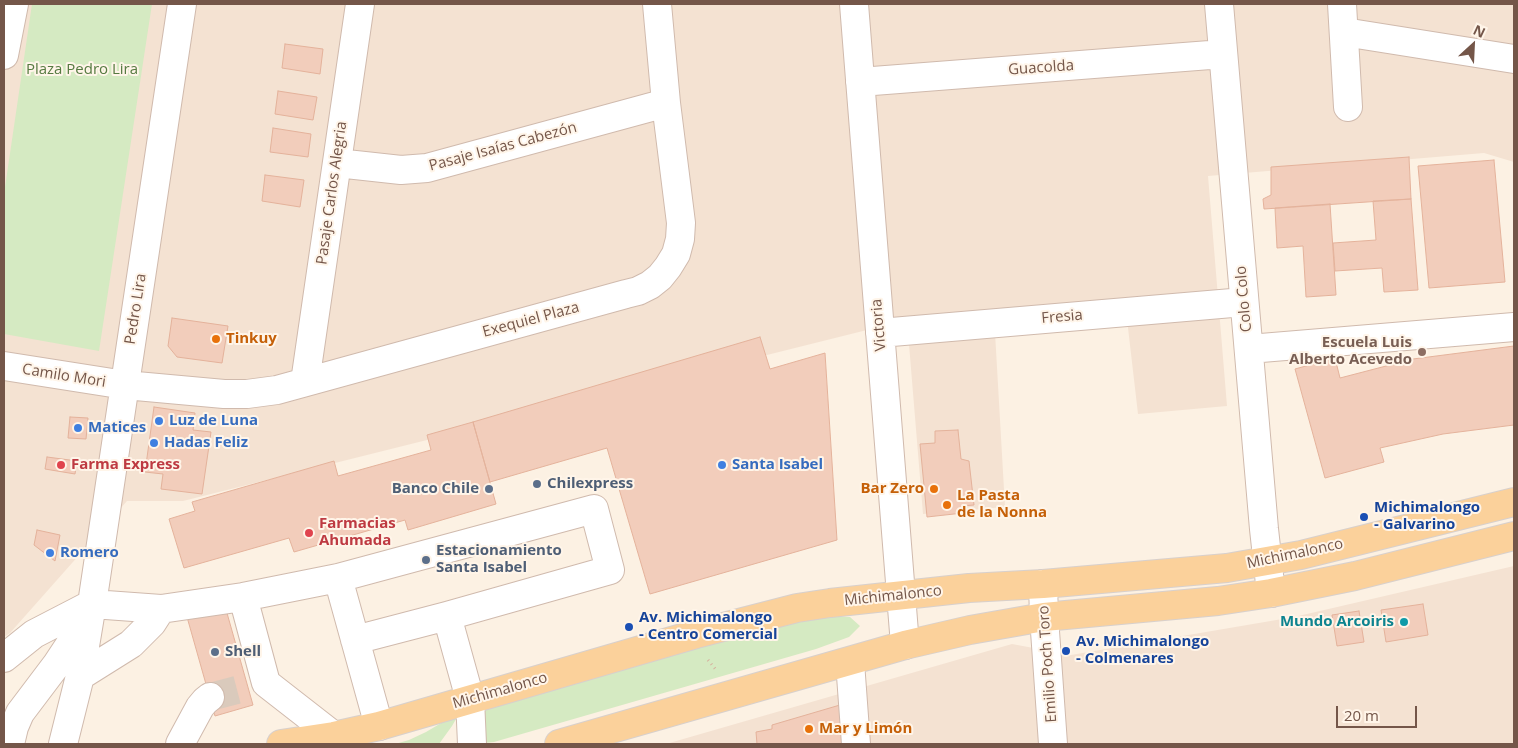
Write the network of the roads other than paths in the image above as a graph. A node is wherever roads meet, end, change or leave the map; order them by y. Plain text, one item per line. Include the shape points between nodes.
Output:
1 (14, 4) edge
2 (182, 4) edge
3 (360, 4) edge
4 (657, 4) edge
5 (854, 4) edge
6 (1219, 4) edge
7 (1342, 4) edge
8 (1344, 32) junction
9 (1223, 54) junction
10 (4, 55) edge
11 (1514, 59) edge
12 (860, 82) junction
13 (666, 103) junction
14 (1348, 107) dead end
15 (337, 163) junction
16 (1244, 302) junction
17 (1514, 327) edge
18 (880, 332) junction
19 (1249, 349) junction
20 (4, 366) edge
21 (305, 382) junction
22 (125, 385) junction
23 (1514, 502) edge
24 (1514, 536) edge
25 (1268, 562) junction
26 (338, 578) junction
27 (1043, 584) junction
28 (1271, 593) junction
29 (901, 594) junction
30 (243, 597) junction
31 (91, 609) junction
32 (161, 609) junction
33 (447, 616) junction
34 (1044, 617) junction
35 (355, 640) junction
36 (906, 646) junction
37 (4, 658) edge
38 (850, 662) junction
39 (80, 676) junction
40 (210, 697) tunnel mouth
41 (470, 699) junction
42 (379, 726) junction
43 (334, 736) junction
44 (10, 744) edge
45 (63, 744) edge
46 (180, 744) edge
47 (281, 744) edge
48 (472, 744) edge
49 (559, 744) edge
50 (856, 744) edge
51 (1053, 744) edge

1 - 10 street
2 - 22 street, Pedro Lira
3 - 15 street, Pasaje Carlos Alegria
4 - 13 street, Exequiel Plaza
5 - 12 street, Victoria
6 - 9 street, Colo Colo
7 - 8 street
8 - 11 street
8 - 14 street
9 - 12 street, Guacolda
9 - 16 street, Colo Colo
12 - 18 street, Victoria
13 - 15 street, Pasaje Isaías Cabezón via 427,168 401,170
13 - 21 street, Exequiel Plaza via 681,223 680,239 668,267 650,285 638,291
15 - 21 street, Pasaje Carlos Alegria
16 - 18 street, Fresia
16 - 19 street, Colo Colo
17 - 19 street
18 - 29 street, Victoria
19 - 25 street, Colo Colo
20 - 22 street, Camilo Mori
21 - 22 street, Exequiel Plaza via 247,394
22 - 31 street, Pedro Lira
23 - 25 main road, Michimalonco
24 - 28 main road via 1355,576
25 - 27 main road, Michimalonco
25 - 28 street, Colo Colo
26 - 30 street
26 - 33 street via 594,509 610,570
26 - 35 street
27 - 29 main road, Michimalonco
27 - 34 street, Emilio Poch Toro
28 - 34 main road
29 - 36 street, Victoria
29 - 41 main road, Michimalonco via 764,616
30 - 32 street
30 - 43 street via 257,685
31 - 32 street
31 - 37 street via 34,634
31 - 39 street, Pedro Lira
31 - 44 street via 57,664 20,714
32 - 39 street via 131,644
33 - 35 street
33 - 41 street
34 - 36 main road
34 - 51 street, Emilio Poch Toro
35 - 42 street
36 - 38 main road
38 - 49 main road
38 - 50 street
39 - 45 street, Pedro Lira
40 - 46 street via 200,706
41 - 42 main road, Michimalonco
41 - 48 street
42 - 43 main road, Michimalonco
43 - 47 main road, Michimalonco

